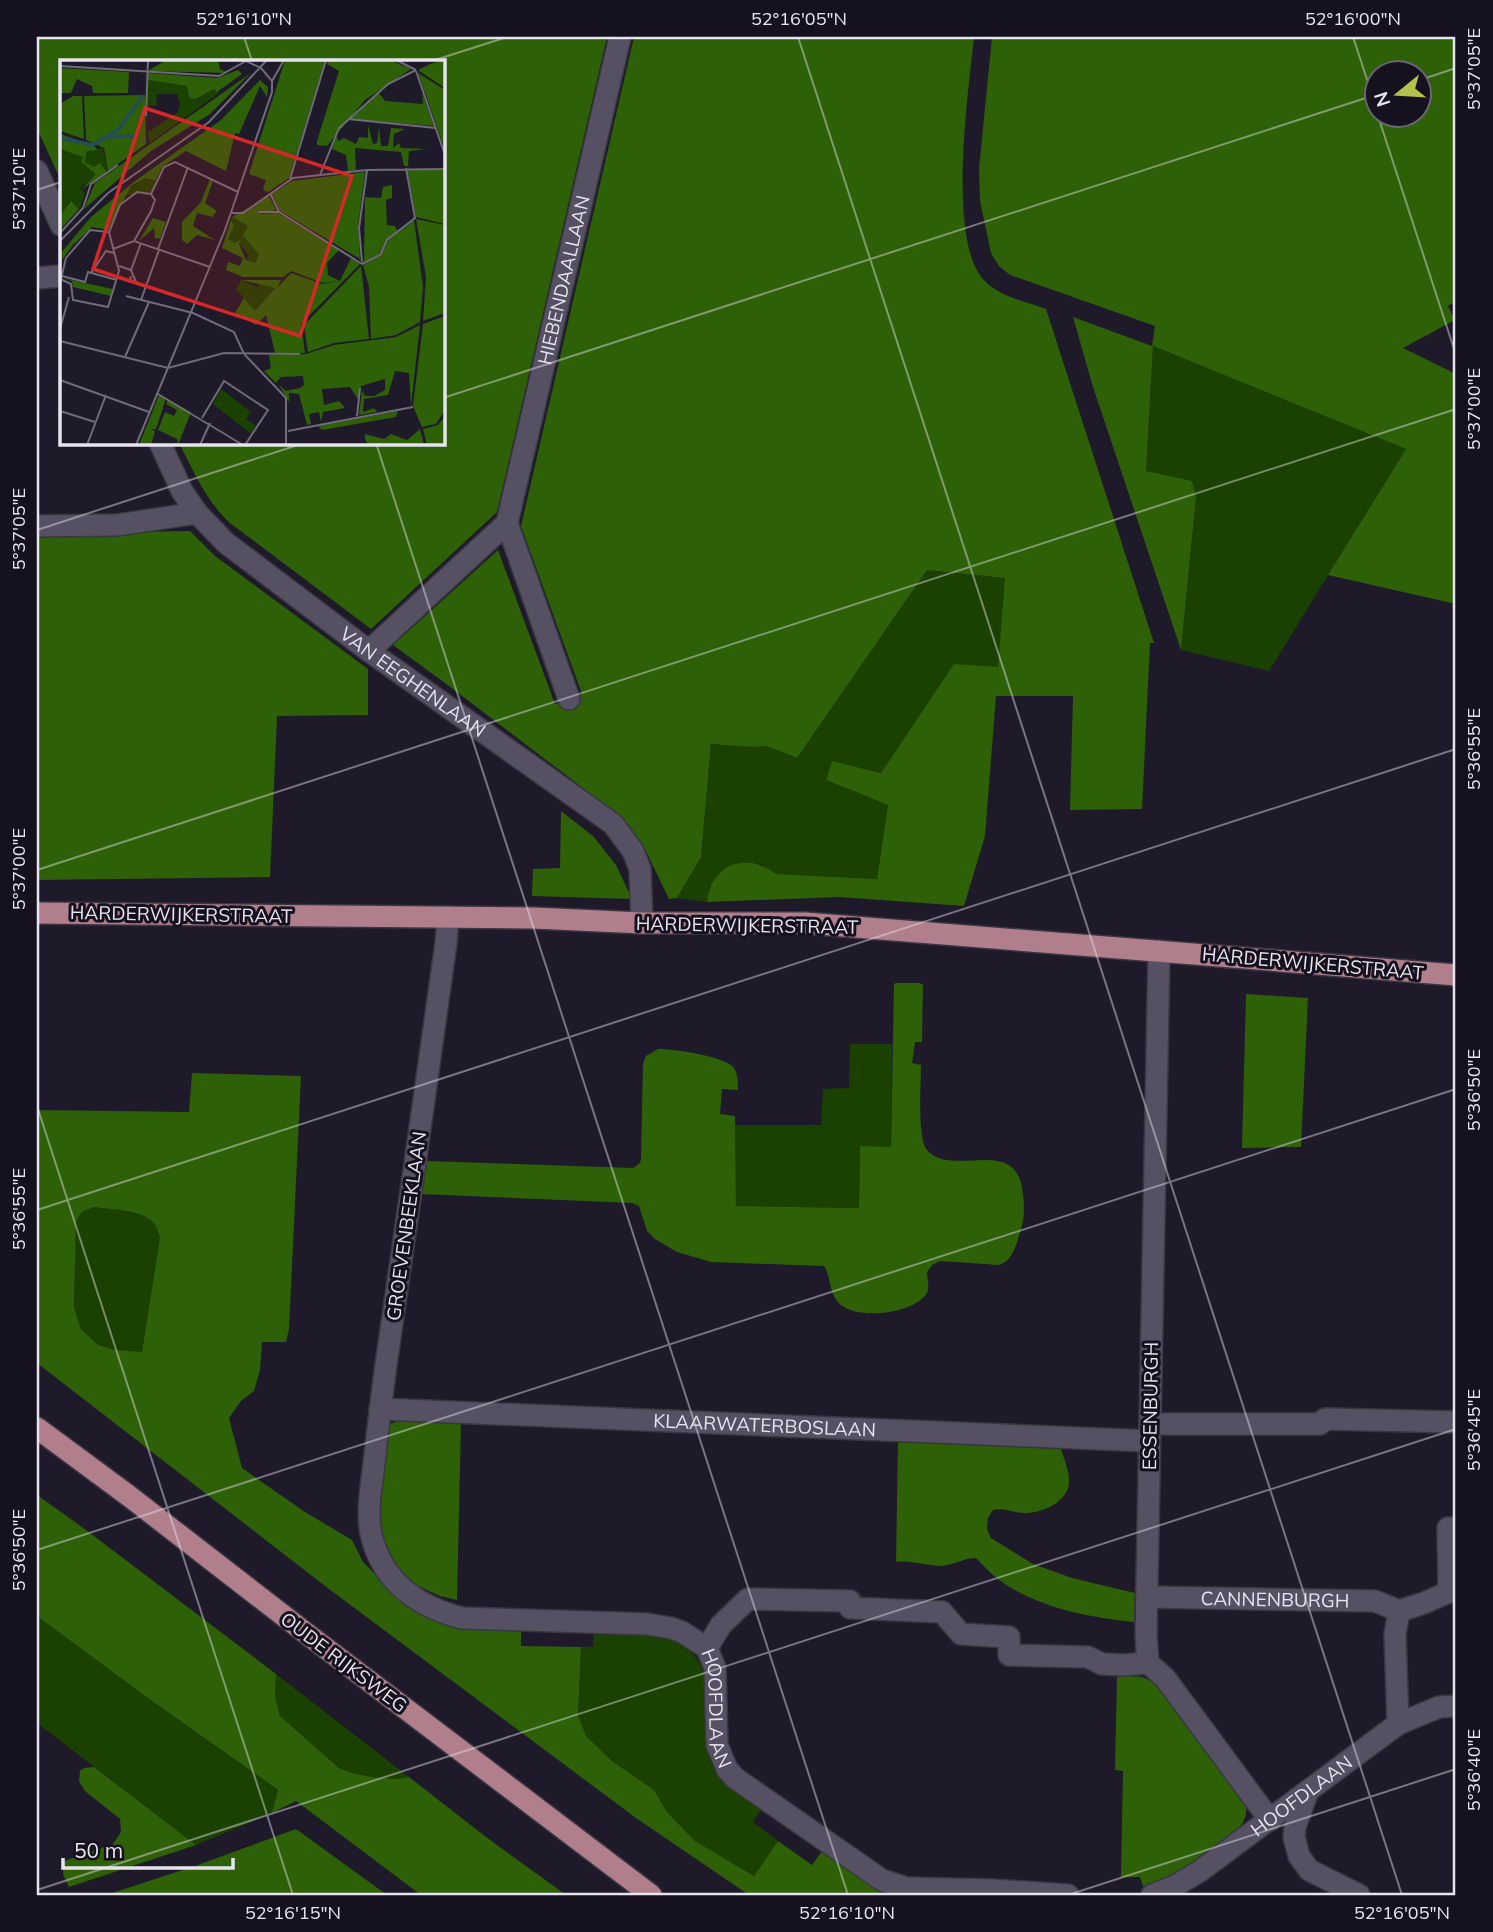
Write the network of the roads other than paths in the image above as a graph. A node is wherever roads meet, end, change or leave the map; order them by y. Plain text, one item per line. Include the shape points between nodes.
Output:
1 (620, 37) edge
2 (37, 171) edge
3 (60, 223) edge
4 (60, 276) edge
5 (37, 278) edge
6 (160, 444) edge
7 (197, 513) junction
8 (507, 523) junction
9 (37, 526) edge
10 (369, 651) junction
11 (569, 699) dead end
12 (37, 913) edge
13 (448, 917) junction
14 (642, 923) junction
15 (1159, 951) junction
16 (1456, 975) edge
17 (380, 1409) junction
18 (1456, 1422) edge
19 (37, 1428) edge
20 (1149, 1432) junction
21 (1456, 1528) edge
22 (372, 1536) joint
23 (1453, 1591) edge
24 (1147, 1597) junction
25 (1399, 1611) junction
26 (707, 1648) junction
27 (1148, 1663) junction
28 (1456, 1706) edge
29 (1398, 1724) junction
30 (1308, 1791) junction
31 (1270, 1820) junction
32 (651, 1895) edge
33 (1068, 1895) edge
34 (1152, 1895) edge
35 (1359, 1895) edge

1 - 8 street, HIEBENDAALLAAN
2 - 3 street
4 - 5 street
6 - 7 street, VAN EEGHENLAAN
7 - 9 street via 117,525
7 - 10 street, VAN EEGHENLAAN via 226,543
8 - 10 street
8 - 11 street
10 - 14 street, VAN EEGHENLAAN via 613,824 640,869
12 - 13 main road, HARDERWIJKERSTRAAT
13 - 14 main road, HARDERWIJKERSTRAAT
13 - 17 street, GROEVENBEEKLAAN
14 - 15 main road, HARDERWIJKERSTRAAT via 805,923
15 - 16 main road, HARDERWIJKERSTRAAT
15 - 20 street, ESSENBURGH
17 - 20 street, KLAARWATERBOSLAAN
17 - 22 street, GROEVENBEEKLAAN via 369,1505
18 - 20 street, KLAARWATERBOSLAAN via 1325,1419 1320,1424
19 - 32 main road, OUDE RIJKSWEG
20 - 24 street, ESSENBURGH
21 - 23 street via 1448,1528
22 - 26 street, HOOFDLAAN via 394,1581 417,1601 440,1612 462,1618 648,1623 682,1632
23 - 25 street
24 - 25 street, CANNENBURGH via 1375,1601
24 - 27 street, ESSENBURGH
25 - 29 street via 1395,1634
26 - 27 street via 748,1599 850,1601 850,1608 942,1612 961,1634 1009,1636 1009,1655 1088,1657 1102,1664
26 - 33 street, HOOFDLAAN via 715,1668 717,1745 727,1769 882,1880 906,1888
27 - 31 street via 1165,1678
28 - 29 street, HOOFDLAAN via 1439,1707
29 - 30 street, HOOFDLAAN
30 - 31 street, HOOFDLAAN
30 - 35 street via 1295,1827 1299,1856 1309,1870
31 - 34 street, HOOFDLAAN via 1200,1871

